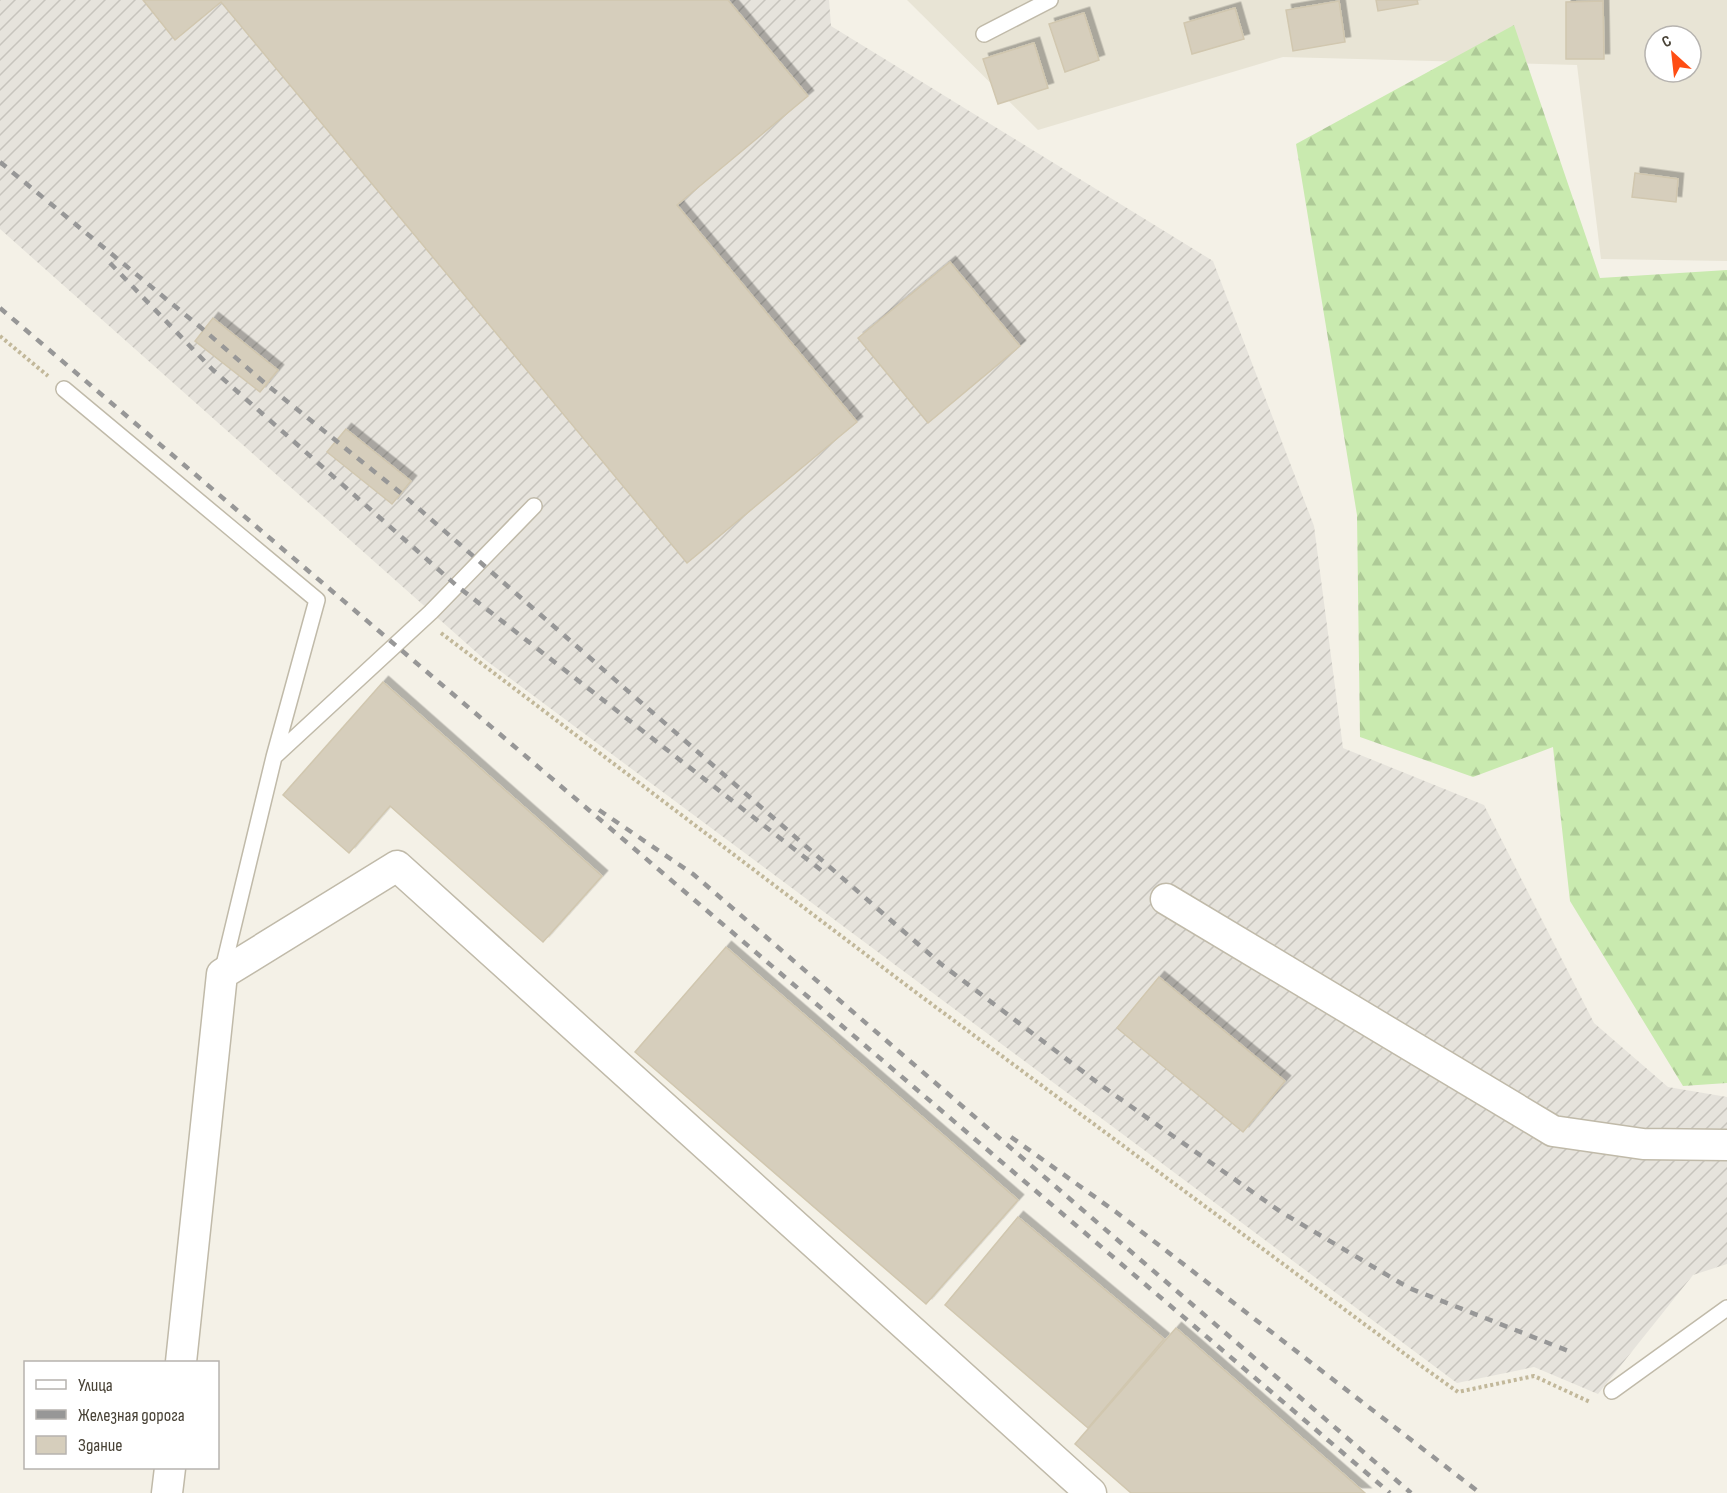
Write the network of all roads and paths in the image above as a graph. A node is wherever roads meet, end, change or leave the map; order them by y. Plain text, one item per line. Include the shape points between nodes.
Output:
1 (1050, 0) edge
2 (984, 34) dead end
3 (0, 336) edge
4 (64, 389) joint
5 (534, 506) dead end
6 (424, 620) junction
7 (274, 757) junction
8 (1166, 899) dead end
9 (222, 974) junction
10 (1727, 1144) edge
11 (1727, 1308) edge
12 (181, 1361) edge
13 (1612, 1390) dead end
14 (1600, 1406) dead end
15 (170, 1469) edge
16 (167, 1493) edge
17 (1091, 1493) edge

1 - 2 lane
3 - 4 path
4 - 7 lane via 317,600
5 - 6 lane
6 - 7 lane
6 - 14 path via 914,991 1458,1392 1534,1376
7 - 9 lane
8 - 10 street via 1553,1131 1643,1144
9 - 12 street
9 - 17 street via 397,866
11 - 13 lane
15 - 16 street

